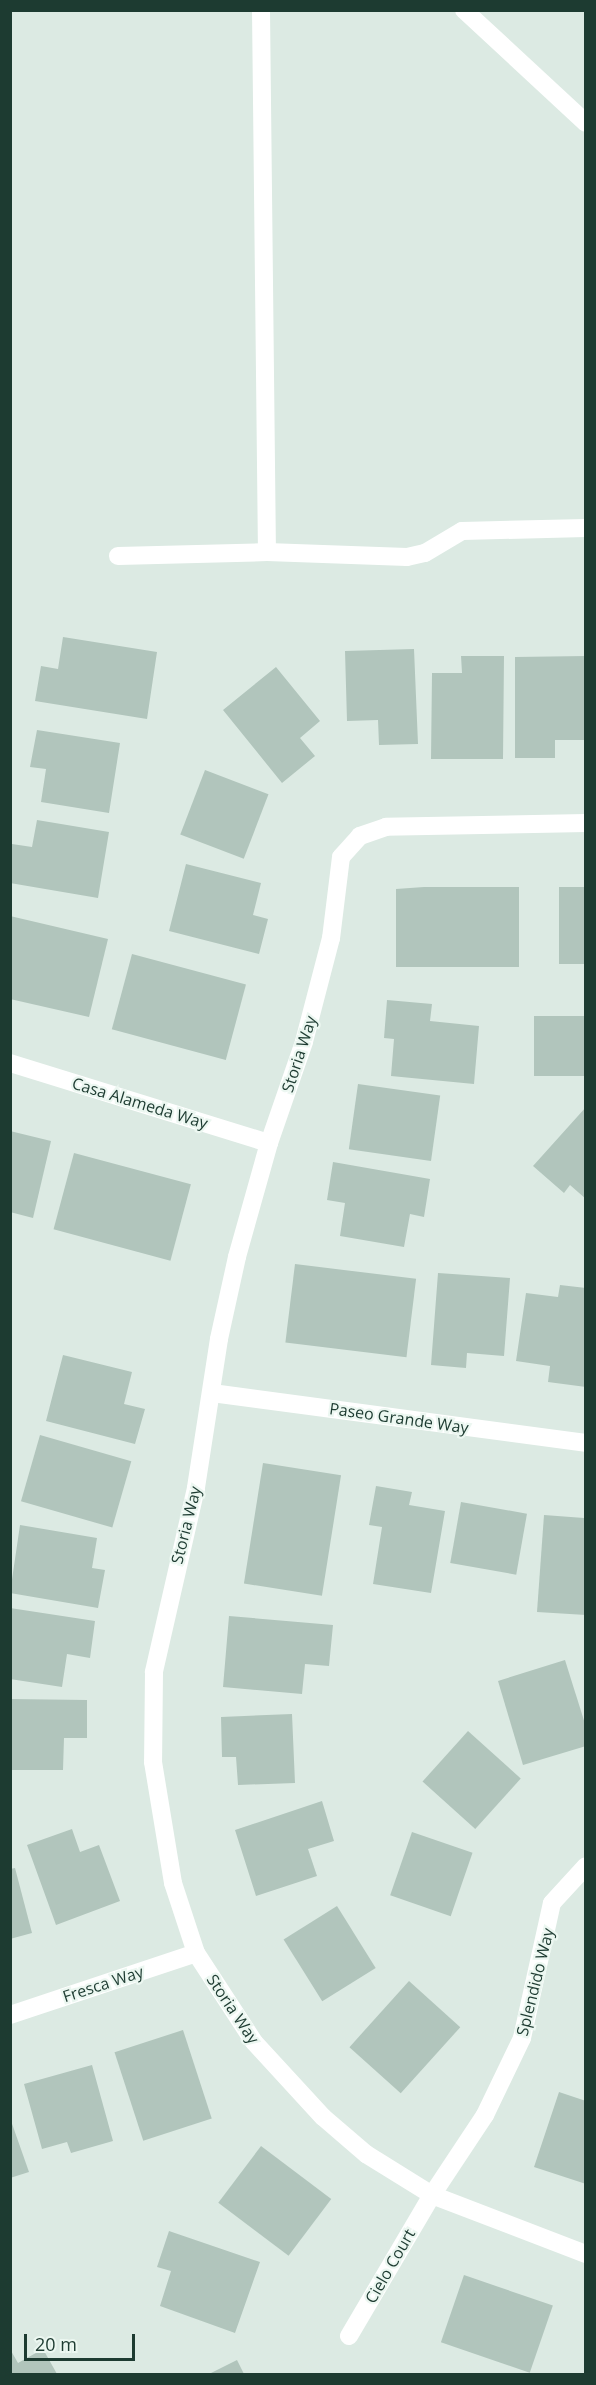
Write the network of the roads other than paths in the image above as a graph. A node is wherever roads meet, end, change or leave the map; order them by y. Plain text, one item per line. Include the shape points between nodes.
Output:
1 (261, 10) edge
2 (464, 10) edge
3 (585, 123) edge
4 (585, 528) edge
5 (267, 552) junction
6 (118, 556) dead end
7 (585, 823) edge
8 (10, 1063) edge
9 (269, 1143) junction
10 (212, 1393) junction
11 (585, 1443) edge
12 (585, 1866) edge
13 (196, 1953) junction
14 (10, 2015) edge
15 (432, 2195) junction
16 (585, 2254) edge
17 (349, 2336) dead end

1 - 5 street
2 - 3 street
4 - 5 street via 462,531 425,553 407,557
5 - 6 street
7 - 9 street, Storia Way via 386,827 360,836 341,857 328,950 304,1042
8 - 9 street, Casa Alameda Way
9 - 10 street, Storia Way via 237,1257
10 - 11 street, Paseo Grande Way
10 - 13 street, Storia Way via 196,1488 154,1672 153,1762 161,1827 173,1883
12 - 15 street, Splendido Way via 552,1903 522,2038 485,2115
13 - 14 street, Fresca Way
13 - 15 street, Storia Way via 254,2042 322,2117 366,2154
15 - 16 street, Storia Way
15 - 17 street, Cielo Court

